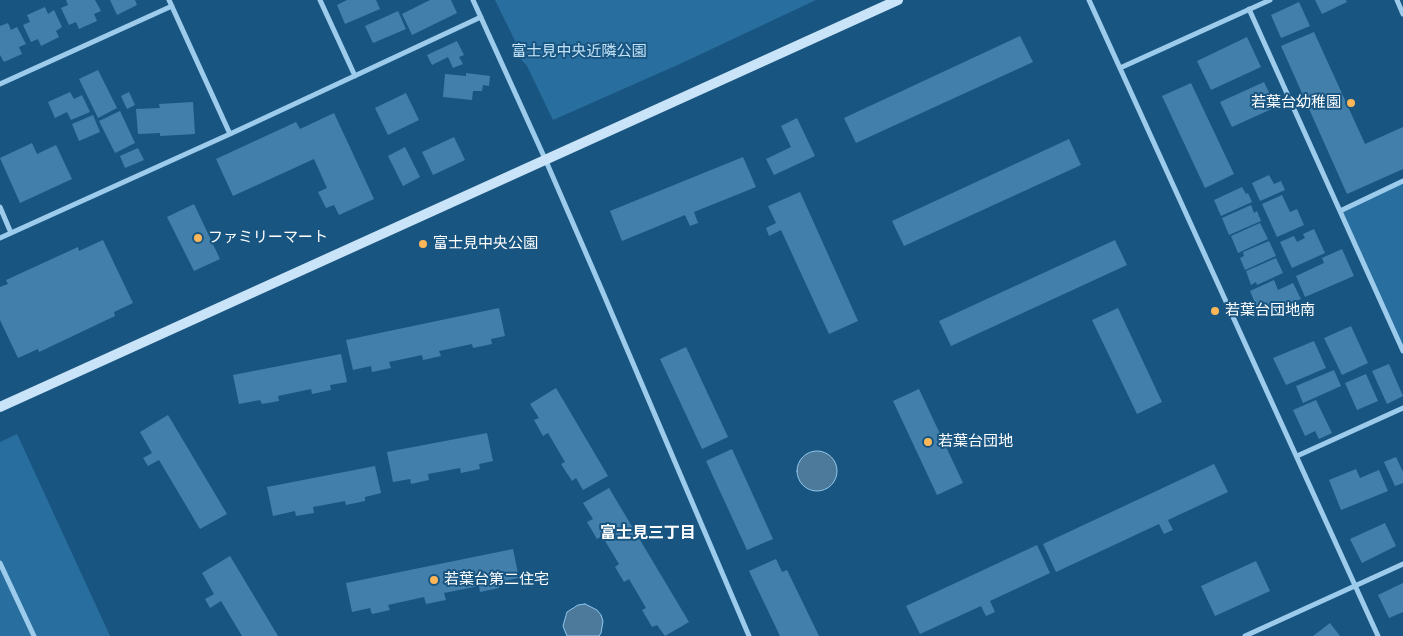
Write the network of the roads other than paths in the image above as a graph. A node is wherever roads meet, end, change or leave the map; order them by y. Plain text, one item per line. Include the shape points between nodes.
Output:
1 (320, 0) edge
2 (473, 0) edge
3 (898, 0) edge
4 (1089, 0) edge
5 (1270, 0) edge
6 (1397, 0) edge
7 (171, 3) edge
8 (1250, 9) junction
9 (1403, 14) edge
10 (481, 17) junction
11 (1120, 68) junction
12 (355, 76) junction
13 (0, 84) edge
14 (230, 134) junction
15 (546, 160) junction
16 (1403, 181) edge
17 (0, 207) edge
18 (1340, 211) junction
19 (12, 233) junction
20 (0, 238) edge
21 (1403, 351) edge
22 (0, 407) edge
23 (1403, 408) edge
24 (1297, 456) junction
25 (0, 562) edge
26 (1403, 564) edge
27 (1355, 586) junction
28 (34, 636) edge
29 (749, 636) edge
30 (1244, 636) edge
31 (1378, 636) edge

1 - 12 street
2 - 10 street
3 - 15 street
4 - 11 street
5 - 8 street
6 - 9 street
7 - 13 street
7 - 14 street
8 - 11 street
8 - 18 street
10 - 12 street
10 - 15 street
11 - 24 street
12 - 14 street
14 - 19 street
15 - 22 street
15 - 29 street
16 - 18 street
17 - 19 street
18 - 21 street
19 - 20 street
23 - 24 street
24 - 27 street
25 - 28 street
26 - 27 street
27 - 30 street
27 - 31 street

